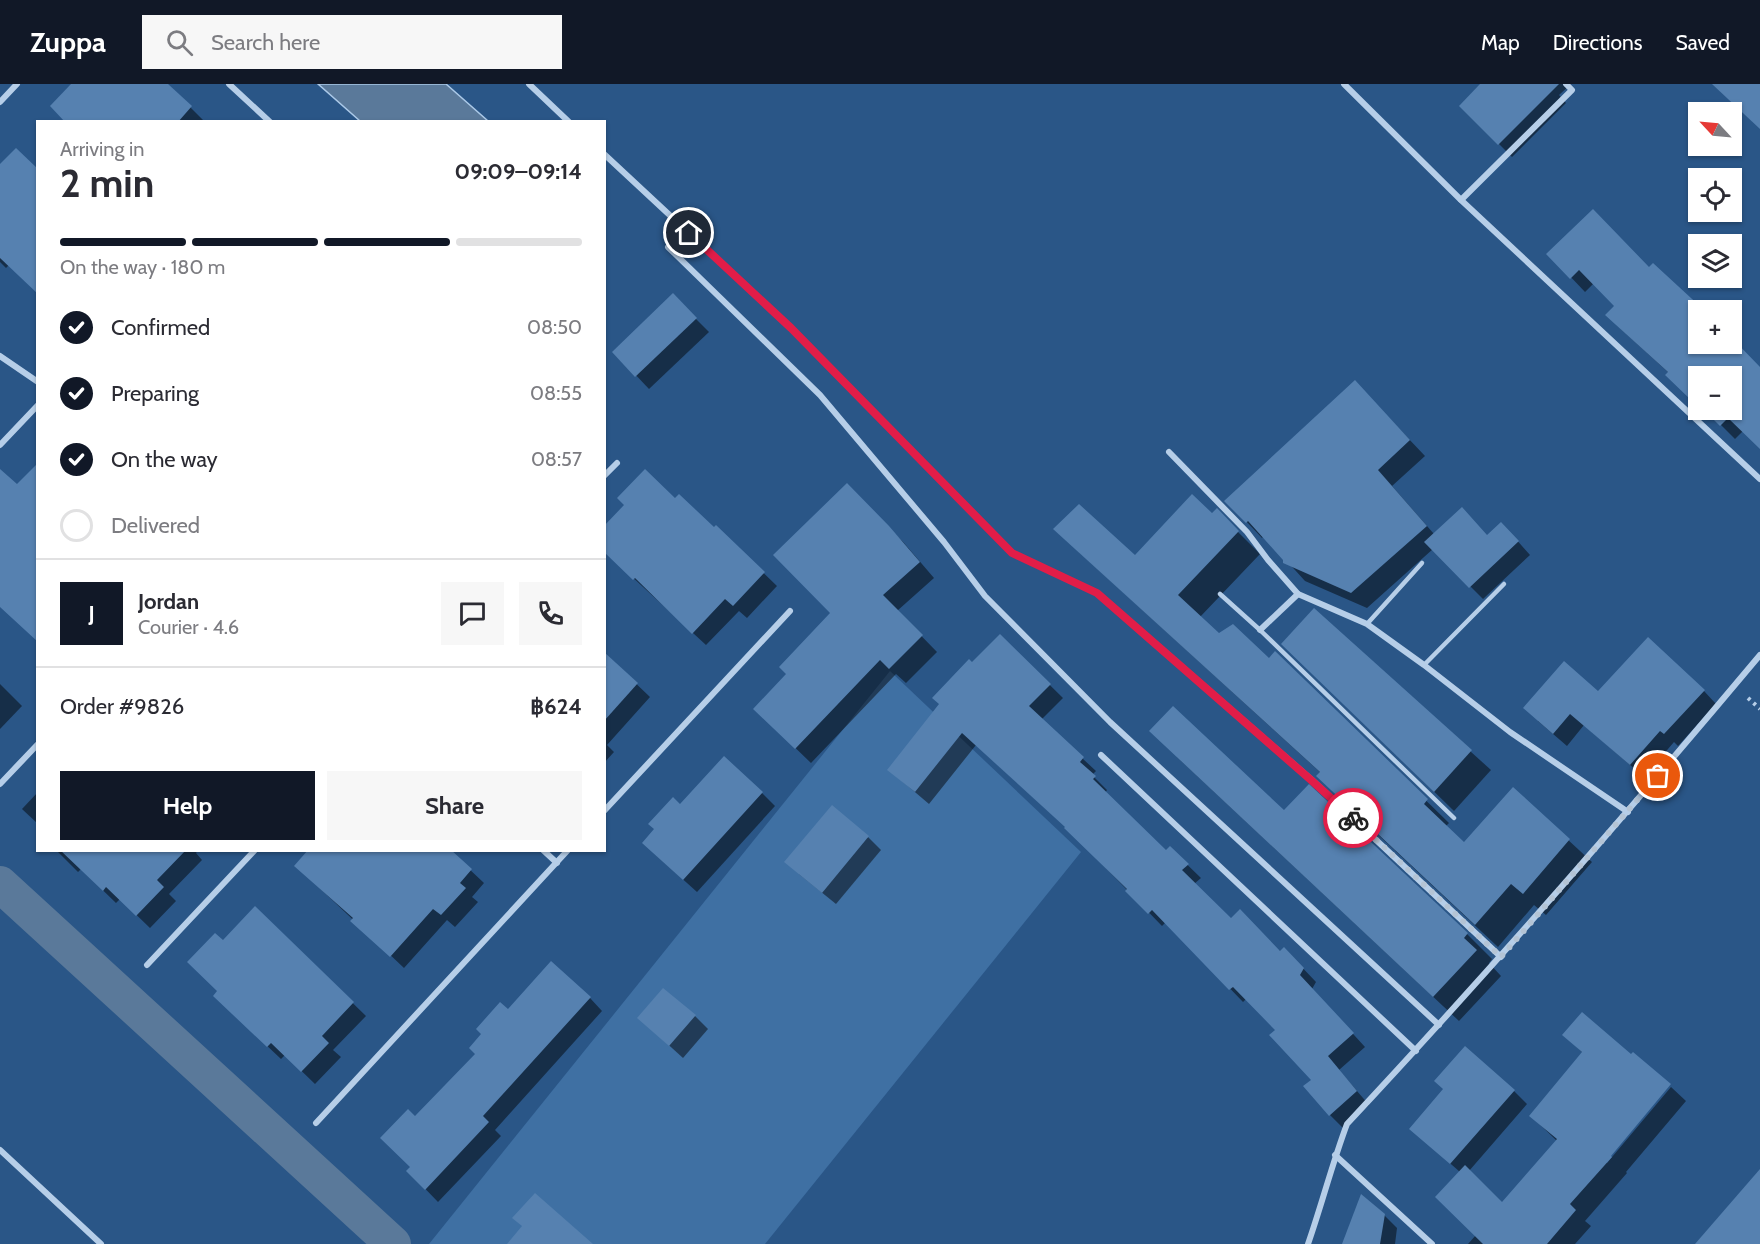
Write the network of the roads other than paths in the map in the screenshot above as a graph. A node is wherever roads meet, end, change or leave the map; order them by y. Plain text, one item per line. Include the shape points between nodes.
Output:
1 (17, 84) edge
2 (229, 84) edge
3 (529, 84) edge
4 (1344, 84) edge
5 (1566, 84) edge
6 (0, 102) edge
7 (268, 120) edge
8 (567, 120) edge
9 (606, 156) edge
10 (1461, 201) junction
11 (668, 247) dead end
12 (0, 356) edge
13 (36, 381) edge
14 (36, 407) edge
15 (0, 445) edge
16 (1169, 452) dead end
17 (617, 463) dead end
18 (606, 474) edge
19 (1760, 479) edge
20 (1422, 563) dead end
21 (1504, 584) dead end
22 (1220, 594) dead end
23 (1298, 594) junction
24 (790, 611) dead end
25 (1367, 624) junction
26 (1260, 630) junction
27 (1760, 655) edge
28 (1424, 665) junction
29 (36, 746) edge
30 (1101, 755) dead end
31 (0, 784) edge
32 (606, 809) edge
33 (1628, 812) junction
34 (1454, 818) dead end
35 (253, 852) edge
36 (545, 852) edge
37 (566, 852) edge
38 (557, 863) junction
39 (1501, 957) junction
40 (147, 965) dead end
41 (1439, 1025) junction
42 (1416, 1051) junction
43 (316, 1123) dead end
44 (0, 1150) edge
45 (1335, 1155) junction
46 (101, 1244) edge
47 (1308, 1244) edge
48 (1432, 1244) edge

1 - 6 street
2 - 7 street
3 - 8 street
4 - 10 street
5 - 10 street via 1572,90
9 - 39 street via 791,328 1012,553 1097,593 1311,780
10 - 19 street
11 - 41 street via 820,395 985,596 1110,722
12 - 13 street
14 - 15 street
16 - 23 street via 1247,532
17 - 18 street
20 - 25 lane
21 - 28 lane
22 - 26 lane
23 - 25 street
23 - 26 street
24 - 32 street
25 - 28 street
26 - 34 lane
27 - 33 street
28 - 33 street via 1510,732
29 - 31 street
30 - 42 street
33 - 39 street
35 - 40 street
36 - 38 street
37 - 38 street
38 - 43 street
39 - 41 street
41 - 42 street
42 - 45 street via 1347,1124
44 - 46 street
45 - 47 street
45 - 48 street

